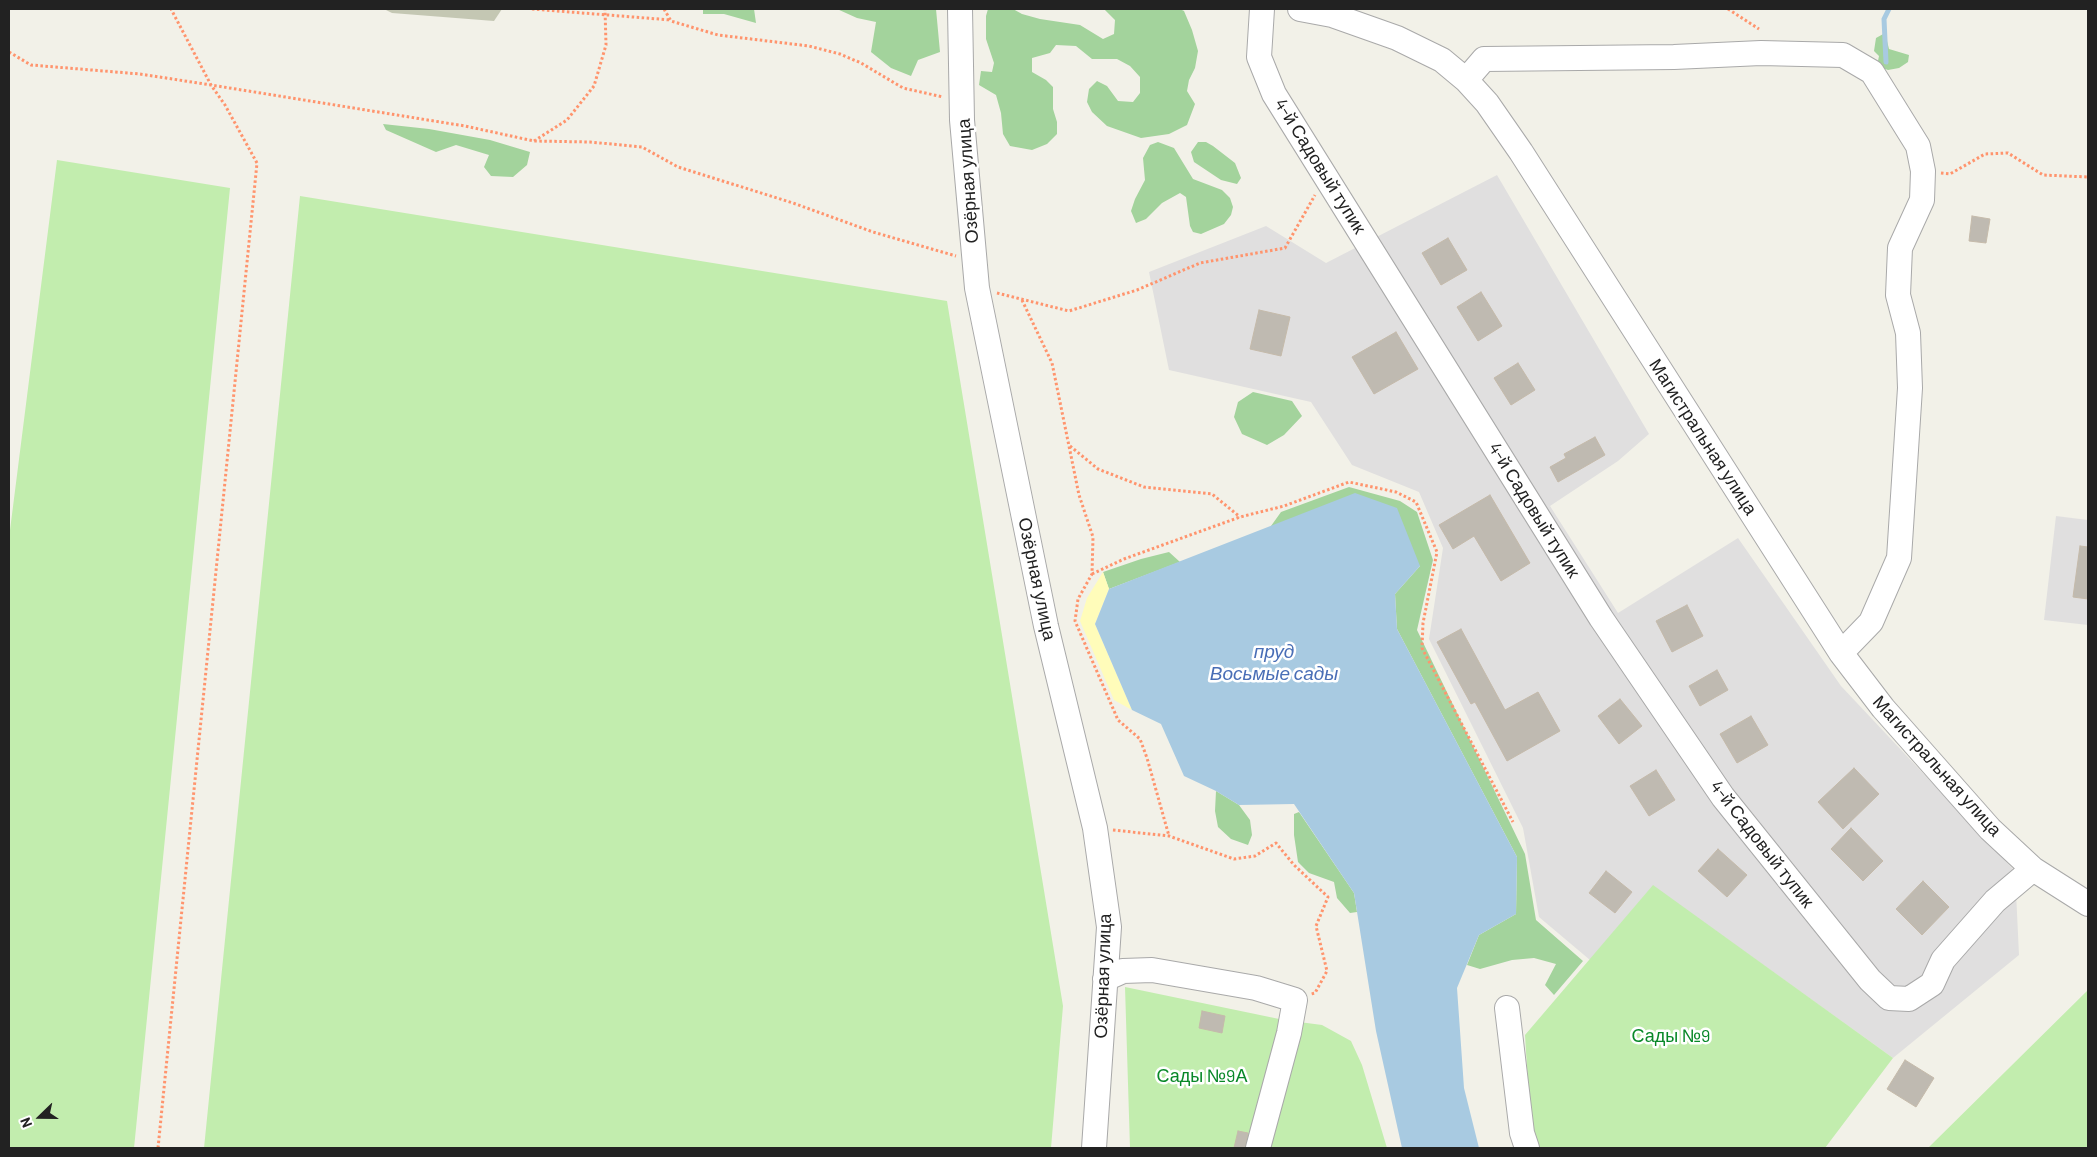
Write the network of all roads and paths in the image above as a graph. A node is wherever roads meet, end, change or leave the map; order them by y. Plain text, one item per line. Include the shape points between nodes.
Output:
1 (171, 9) edge
2 (532, 9) edge
3 (605, 9) edge
4 (664, 9) edge
5 (960, 9) edge
6 (1262, 9) edge
7 (1300, 9) edge
8 (1728, 9) edge
9 (606, 16) junction
10 (671, 20) junction
11 (1759, 29) dead end
12 (9, 52) edge
13 (1466, 80) junction
14 (211, 85) junction
15 (962, 120) junction
16 (534, 141) junction
17 (1923, 171) junction
18 (1326, 175) junction
19 (2088, 177) edge
20 (974, 260) junction
21 (977, 288) junction
22 (1022, 300) junction
23 (1070, 446) junction
24 (1240, 517) junction
25 (1092, 574) junction
26 (1841, 654) junction
27 (1513, 822) dead end
28 (1095, 828) junction
29 (1169, 836) junction
30 (2033, 869) junction
31 (2088, 904) edge
32 (1105, 978) junction
33 (1295, 1000) junction
34 (1507, 1008) dead end
35 (158, 1148) edge
36 (1094, 1148) edge
37 (1258, 1148) edge
38 (1527, 1148) edge

1 - 14 path
2 - 9 path
3 - 9 path
4 - 10 path
5 - 15 street, Озёрная улица
6 - 18 street, 4-й Садовый тупик via 1259,57 1274,94
7 - 13 street, Магистральная улица via 1332,15 1397,38 1442,60
8 - 11 path
9 - 10 path
9 - 16 path via 606,45 594,86 567,120
10 - 15 path via 718,34 809,46 840,54 903,88 943,97
12 - 14 path via 31,64 140,74
13 - 17 street via 1484,59 1761,53 1843,55 1872,72 1918,146
13 - 26 street, Магистральная улица via 1488,103 1521,152
14 - 16 path via 465,126
14 - 35 path via 257,163
15 - 20 street, Озёрная улица
16 - 20 path via 642,147 678,167 873,232
17 - 19 path via 1950,174 1985,154 2008,154 2043,175
17 - 26 street via 1922,200 1900,248 1898,295 1908,333 1910,388 1899,558 1871,622
18 - 22 path via 1285,248 1200,263 1137,290 1069,311
18 - 30 street, 4-й Садовый тупик via 1601,618 1723,797 1870,980 1890,998 1909,1000 1932,984 1943,960 1995,901
20 - 21 street, Озёрная улица
21 - 22 path
21 - 28 street, Озёрная улица via 1046,626
22 - 23 path via 1052,363
23 - 24 path via 1098,469 1144,487 1212,494
23 - 25 path via 1079,496 1093,537
24 - 25 path
24 - 27 path via 1284,506 1349,482 1396,492 1416,502 1437,552 1423,622 1422,648
25 - 29 path via 1078,599 1074,621 1118,720 1140,739
26 - 30 street, Магистральная улица via 1883,708 1990,829
28 - 29 path
28 - 32 street, Озёрная улица via 1108,927
29 - 33 path via 1234,859 1255,856 1276,843 1328,897 1316,926 1327,971 1315,993
30 - 31 street, Магистральная улица
32 - 33 street via 1123,971 1152,970 1256,988
32 - 36 street, Озёрная улица
33 - 37 street
34 - 38 street via 1522,1133

